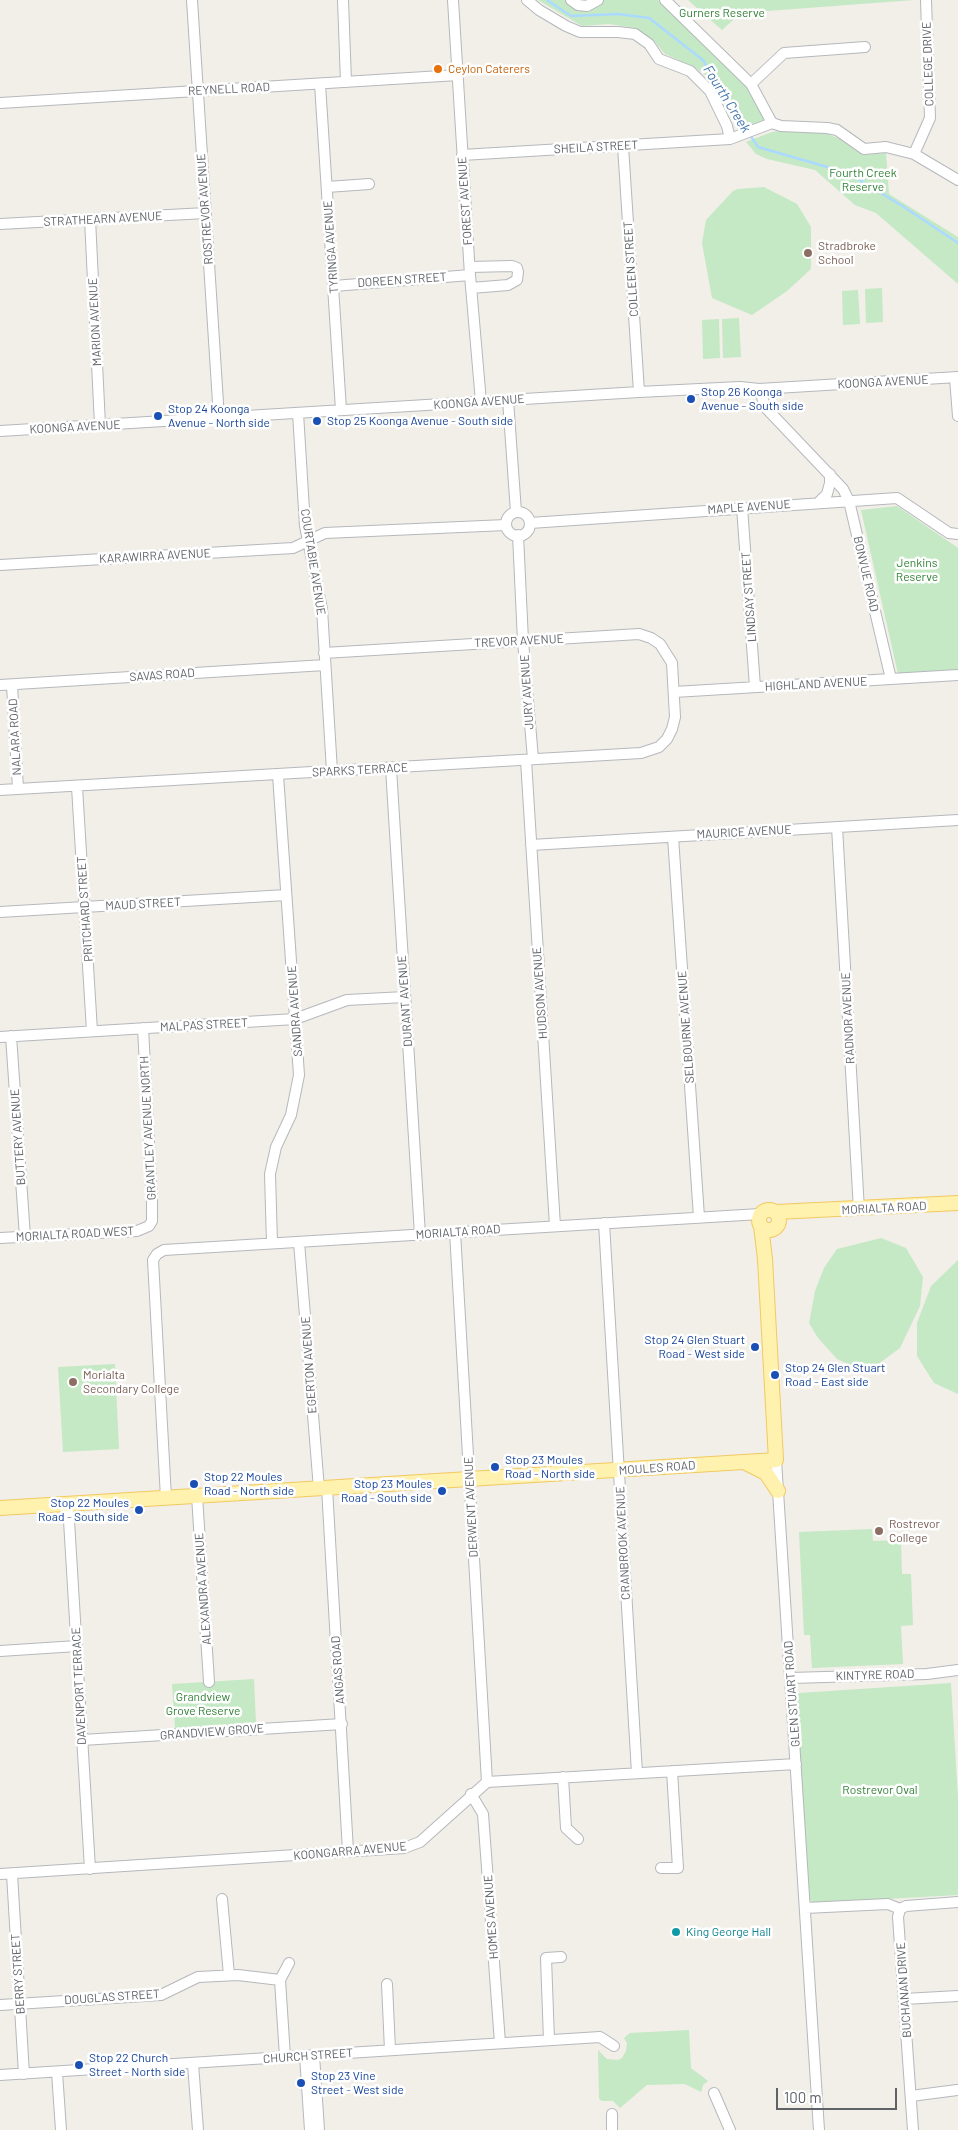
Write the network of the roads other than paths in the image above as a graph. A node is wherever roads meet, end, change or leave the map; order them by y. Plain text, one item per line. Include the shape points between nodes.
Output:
1 (192, 0) edge
2 (343, 0) edge
3 (453, 0) edge
4 (527, 0) edge
5 (571, 0) edge
6 (598, 0) edge
7 (665, 0) edge
8 (926, 0) edge
9 (865, 47) dead end
10 (458, 75) junction
11 (346, 82) junction
12 (320, 84) junction
13 (751, 84) junction
14 (197, 90) junction
15 (0, 103) edge
16 (772, 123) junction
17 (730, 138) junction
18 (624, 146) junction
19 (914, 154) junction
20 (462, 155) junction
21 (958, 180) edge
22 (369, 184) dead end
23 (327, 187) junction
24 (206, 213) junction
25 (90, 219) junction
26 (0, 224) edge
27 (470, 271) junction
28 (334, 286) junction
29 (471, 288) junction
30 (957, 378) edge
31 (760, 389) junction
32 (639, 392) junction
33 (508, 400) junction
34 (481, 402) junction
35 (341, 410) junction
36 (298, 413) junction
37 (958, 416) edge
38 (219, 418) junction
39 (100, 425) junction
40 (0, 431) edge
41 (830, 474) junction
42 (848, 501) junction
43 (819, 502) junction
44 (742, 507) junction
45 (516, 512) junction
46 (530, 523) junction
47 (506, 524) junction
48 (958, 534) edge
49 (518, 536) junction
50 (308, 542) junction
51 (0, 565) edge
52 (524, 641) junction
53 (324, 653) junction
54 (325, 665) junction
55 (958, 675) edge
56 (891, 679) junction
57 (0, 685) edge
58 (12, 685) junction
59 (755, 687) junction
60 (674, 692) junction
61 (529, 759) junction
62 (391, 768) junction
63 (332, 771) junction
64 (278, 775) junction
65 (77, 787) junction
66 (18, 789) junction
67 (0, 790) edge
68 (958, 820) edge
69 (837, 827) junction
70 (673, 836) junction
71 (531, 845) junction
72 (286, 895) junction
73 (85, 907) junction
74 (0, 912) edge
75 (405, 997) junction
76 (295, 1019) junction
77 (143, 1028) junction
78 (92, 1032) junction
79 (11, 1036) junction
80 (0, 1037) edge
81 (958, 1203) edge
82 (859, 1210) junction
83 (810, 1212) junction
84 (699, 1217) junction
85 (604, 1223) junction
86 (768, 1224) junction
87 (149, 1226) joint
88 (554, 1226) junction
89 (455, 1232) junction
90 (420, 1235) junction
91 (25, 1237) junction
92 (0, 1238) edge
93 (300, 1242) junction
94 (272, 1243) junction
95 (776, 1460) junction
96 (743, 1462) junction
97 (619, 1470) junction
98 (469, 1479) junction
99 (323, 1488) junction
100 (778, 1491) junction
101 (197, 1496) junction
102 (166, 1498) junction
103 (68, 1504) junction
104 (0, 1508) edge
105 (77, 1646) junction
106 (0, 1651) edge
107 (958, 1670) edge
108 (791, 1678) junction
109 (209, 1682) dead end
110 (342, 1724) junction
111 (82, 1740) junction
112 (796, 1764) junction
113 (672, 1771) junction
114 (637, 1773) junction
115 (563, 1777) junction
116 (487, 1782) junction
117 (470, 1794) junction
118 (578, 1838) dead end
119 (348, 1851) junction
120 (661, 1868) dead end
121 (90, 1869) junction
122 (0, 1874) edge
123 (12, 1874) junction
124 (222, 1899) dead end
125 (958, 1902) edge
126 (805, 1908) junction
127 (900, 1909) junction
128 (561, 1957) dead end
129 (289, 1963) dead end
130 (229, 1975) junction
131 (280, 1980) junction
132 (387, 1984) dead end
133 (958, 1996) edge
134 (904, 1999) junction
135 (20, 2004) junction
136 (0, 2005) edge
137 (548, 2040) junction
138 (500, 2043) junction
139 (614, 2046) dead end
140 (390, 2050) junction
141 (309, 2056) junction
142 (285, 2057) junction
143 (193, 2064) junction
144 (57, 2072) junction
145 (24, 2074) junction
146 (0, 2075) edge
147 (957, 2090) edge
148 (714, 2093) dead end
149 (911, 2096) junction
150 (612, 2114) dead end
151 (61, 2130) edge
152 (198, 2130) edge
153 (310, 2130) edge
154 (319, 2130) edge
155 (612, 2130) edge
156 (730, 2130) edge
157 (818, 2130) edge
158 (913, 2130) edge

1 - 14 street, ROSTREVOR AVENUE
2 - 11 street
3 - 10 street, FOREST AVENUE
4 - 17 street via 580,32 636,34 649,44 659,59 690,71 710,91
5 - 6 street via 587,6
7 - 13 street
8 - 19 street, COLLEGE DRIVE via 930,118
9 - 13 street via 784,53
10 - 11 street, REYNELL ROAD
10 - 20 street, FOREST AVENUE
11 - 12 street, REYNELL ROAD
12 - 14 street, REYNELL ROAD
12 - 23 street, TYRINGA AVENUE
13 - 16 street
14 - 15 street, REYNELL ROAD
14 - 24 street, ROSTREVOR AVENUE
16 - 17 street, SHEILA STREET
16 - 19 street via 837,130 864,149 886,146
17 - 18 street, SHEILA STREET
18 - 20 street, SHEILA STREET
18 - 32 street, COLLEEN STREET
19 - 21 street
20 - 27 street, FOREST AVENUE
22 - 23 street
23 - 28 street, TYRINGA AVENUE
24 - 25 street, STRATHEARN AVENUE
24 - 38 street, ROSTREVOR AVENUE
25 - 26 street, STRATHEARN AVENUE
25 - 39 street, MARION AVENUE
27 - 28 street, DOREEN STREET
27 - 29 street, FOREST AVENUE
27 - 29 street, DOREEN STREET via 512,266 518,272 516,280 508,285
28 - 35 street, TYRINGA AVENUE
29 - 34 street, FOREST AVENUE
30 - 31 street, KOONGA AVENUE
30 - 37 street
31 - 32 street, KOONGA AVENUE
31 - 41 street, BONVUE ROAD via 766,408
32 - 33 street, KOONGA AVENUE
33 - 34 street, KOONGA AVENUE
33 - 45 street
34 - 35 street, KOONGA AVENUE
35 - 36 street, KOONGA AVENUE
36 - 38 street, KOONGA AVENUE
36 - 50 street, COURTABIE AVENUE
38 - 39 street, KOONGA AVENUE
39 - 40 street, KOONGA AVENUE
41 - 42 street, BONVUE ROAD via 843,488
41 - 43 street via 827,494
42 - 43 street, MAPLE AVENUE
42 - 48 street, MAPLE AVENUE via 897,498 949,533
42 - 56 street, BONVUE ROAD
43 - 44 street, MAPLE AVENUE
44 - 46 street, MAPLE AVENUE
44 - 59 street, LINDSAY STREET
45 - 46 street via 524,513
45 - 47 street
46 - 49 street via 528,530
47 - 49 street via 512,534
47 - 50 street via 325,533
49 - 52 street, JURY AVENUE
50 - 51 street, KARAWIRRA AVENUE via 293,548
50 - 53 street, COURTABIE AVENUE via 322,609
52 - 53 street, TREVOR AVENUE
52 - 60 street, TREVOR AVENUE via 639,634 651,638 667,653 672,663
52 - 61 street, JURY AVENUE
53 - 54 street, COURTABIE AVENUE
54 - 58 street, SAVAS ROAD
54 - 63 street, COURTABIE AVENUE
55 - 56 street, HIGHLAND AVENUE
56 - 59 street, HIGHLAND AVENUE
57 - 58 street, SAVAS ROAD
58 - 66 street, NALARA ROAD
59 - 60 street, HIGHLAND AVENUE
60 - 61 street, SPARKS TERRACE via 672,729 663,743 651,751
61 - 62 street, SPARKS TERRACE
61 - 71 street, HUDSON AVENUE
62 - 63 street, SPARKS TERRACE
62 - 75 street, DURANT AVENUE
63 - 64 street, SPARKS TERRACE
64 - 65 street, SPARKS TERRACE
64 - 72 street, SANDRA AVENUE
65 - 66 street, SPARKS TERRACE
65 - 73 street, PRITCHARD STREET
66 - 67 street, SPARKS TERRACE
68 - 69 street, MAURICE AVENUE
69 - 70 street, MAURICE AVENUE
69 - 82 street, RADNOR AVENUE
70 - 71 street, MAURICE AVENUE
70 - 84 street, SELBOURNE AVENUE
71 - 88 street, HUDSON AVENUE
72 - 73 street, MAUD STREET
72 - 76 street, SANDRA AVENUE
73 - 74 street, MAUD STREET
73 - 78 street, PRITCHARD STREET
75 - 76 street, MALPAS STREET via 348,1000
75 - 90 street, DURANT AVENUE
76 - 77 street, MALPAS STREET
76 - 94 street, SANDRA AVENUE via 299,1075 291,1115 276,1147 270,1174
77 - 78 street, MALPAS STREET
77 - 87 street, GRANTLEY AVENUE NORTH via 152,1200
78 - 79 street, MALPAS STREET
79 - 80 street, MALPAS STREET
79 - 91 street, BUTTERY AVENUE
81 - 82 main road, MORIALTA ROAD
82 - 83 main road, MORIALTA ROAD
83 - 86 main road, MORIALTA ROAD
83 - 86 main road, MORIALTA ROAD via 766,1210
84 - 85 street, MORIALTA ROAD
84 - 86 street, MORIALTA ROAD
85 - 88 street, MORIALTA ROAD
85 - 97 street, CRANBROOK AVENUE
86 - 95 main road, GLEN STUART ROAD via 765,1259
87 - 91 street, MORIALTA ROAD WEST via 136,1231
88 - 89 street, MORIALTA ROAD
89 - 90 street, MORIALTA ROAD
89 - 98 street, DERWENT AVENUE
90 - 93 street, MORIALTA ROAD
91 - 92 street, MORIALTA ROAD WEST
93 - 94 street, MORIALTA ROAD
93 - 99 street, EGERTON AVENUE
94 - 102 street, MORIALTA ROAD via 164,1250 153,1260
95 - 96 main road, MOULES ROAD
95 - 100 street, GLEN STUART ROAD
96 - 97 main road, MOULES ROAD
96 - 100 main road via 766,1473
97 - 98 main road, MOULES ROAD
97 - 114 street, CRANBROOK AVENUE
98 - 99 main road, MOULES ROAD
98 - 116 street, DERWENT AVENUE
99 - 101 main road, MOULES ROAD
99 - 110 street, ANGAS ROAD
100 - 108 street, GLEN STUART ROAD
101 - 102 main road, MOULES ROAD
101 - 109 street, ALEXANDRA AVENUE
102 - 103 main road, MOULES ROAD
103 - 104 main road, MOULES ROAD
103 - 105 street, DAVENPORT TERRACE
105 - 106 street
105 - 111 street, DAVENPORT TERRACE
107 - 108 street, KINTYRE ROAD via 927,1674
108 - 112 street, GLEN STUART ROAD
110 - 111 street, GRANDVIEW GROVE
110 - 119 street, ANGAS ROAD
111 - 121 street, DAVENPORT TERRACE
112 - 113 street
112 - 126 street, GLEN STUART ROAD
113 - 114 street
113 - 120 street via 678,1868
114 - 115 street
115 - 116 street
115 - 118 street via 566,1828
116 - 117 street, KOONGARRA AVENUE
117 - 119 street, KOONGARRA AVENUE via 412,1846
117 - 138 street, HOMES AVENUE via 484,1814
119 - 121 street, KOONGARRA AVENUE
121 - 123 street, KOONGARRA AVENUE
122 - 123 street, KOONGARRA AVENUE
123 - 135 street, BERRY STREET
124 - 130 street
125 - 127 street
126 - 127 street via 888,1904
126 - 157 street, GLEN STUART ROAD
127 - 134 street, BUCHANAN DRIVE
128 - 137 street via 546,1958
129 - 131 street
130 - 131 street, DOUGLAS STREET
130 - 135 street, DOUGLAS STREET via 198,1977 161,1995
131 - 142 street
132 - 140 street
133 - 134 street
134 - 149 street, BUCHANAN DRIVE
135 - 136 street, DOUGLAS STREET
135 - 145 street, BERRY STREET
137 - 138 street, CHURCH STREET
137 - 139 street, CHURCH STREET via 600,2037
138 - 140 street, CHURCH STREET
140 - 141 street, CHURCH STREET
141 - 142 street, CHURCH STREET
141 - 153 street
141 - 154 street
142 - 143 street, CHURCH STREET
143 - 144 street, CHURCH STREET
143 - 152 street
144 - 145 street, CHURCH STREET
144 - 151 street
145 - 146 street, CHURCH STREET
147 - 149 street
148 - 156 street
149 - 158 street, BUCHANAN DRIVE
150 - 155 street

